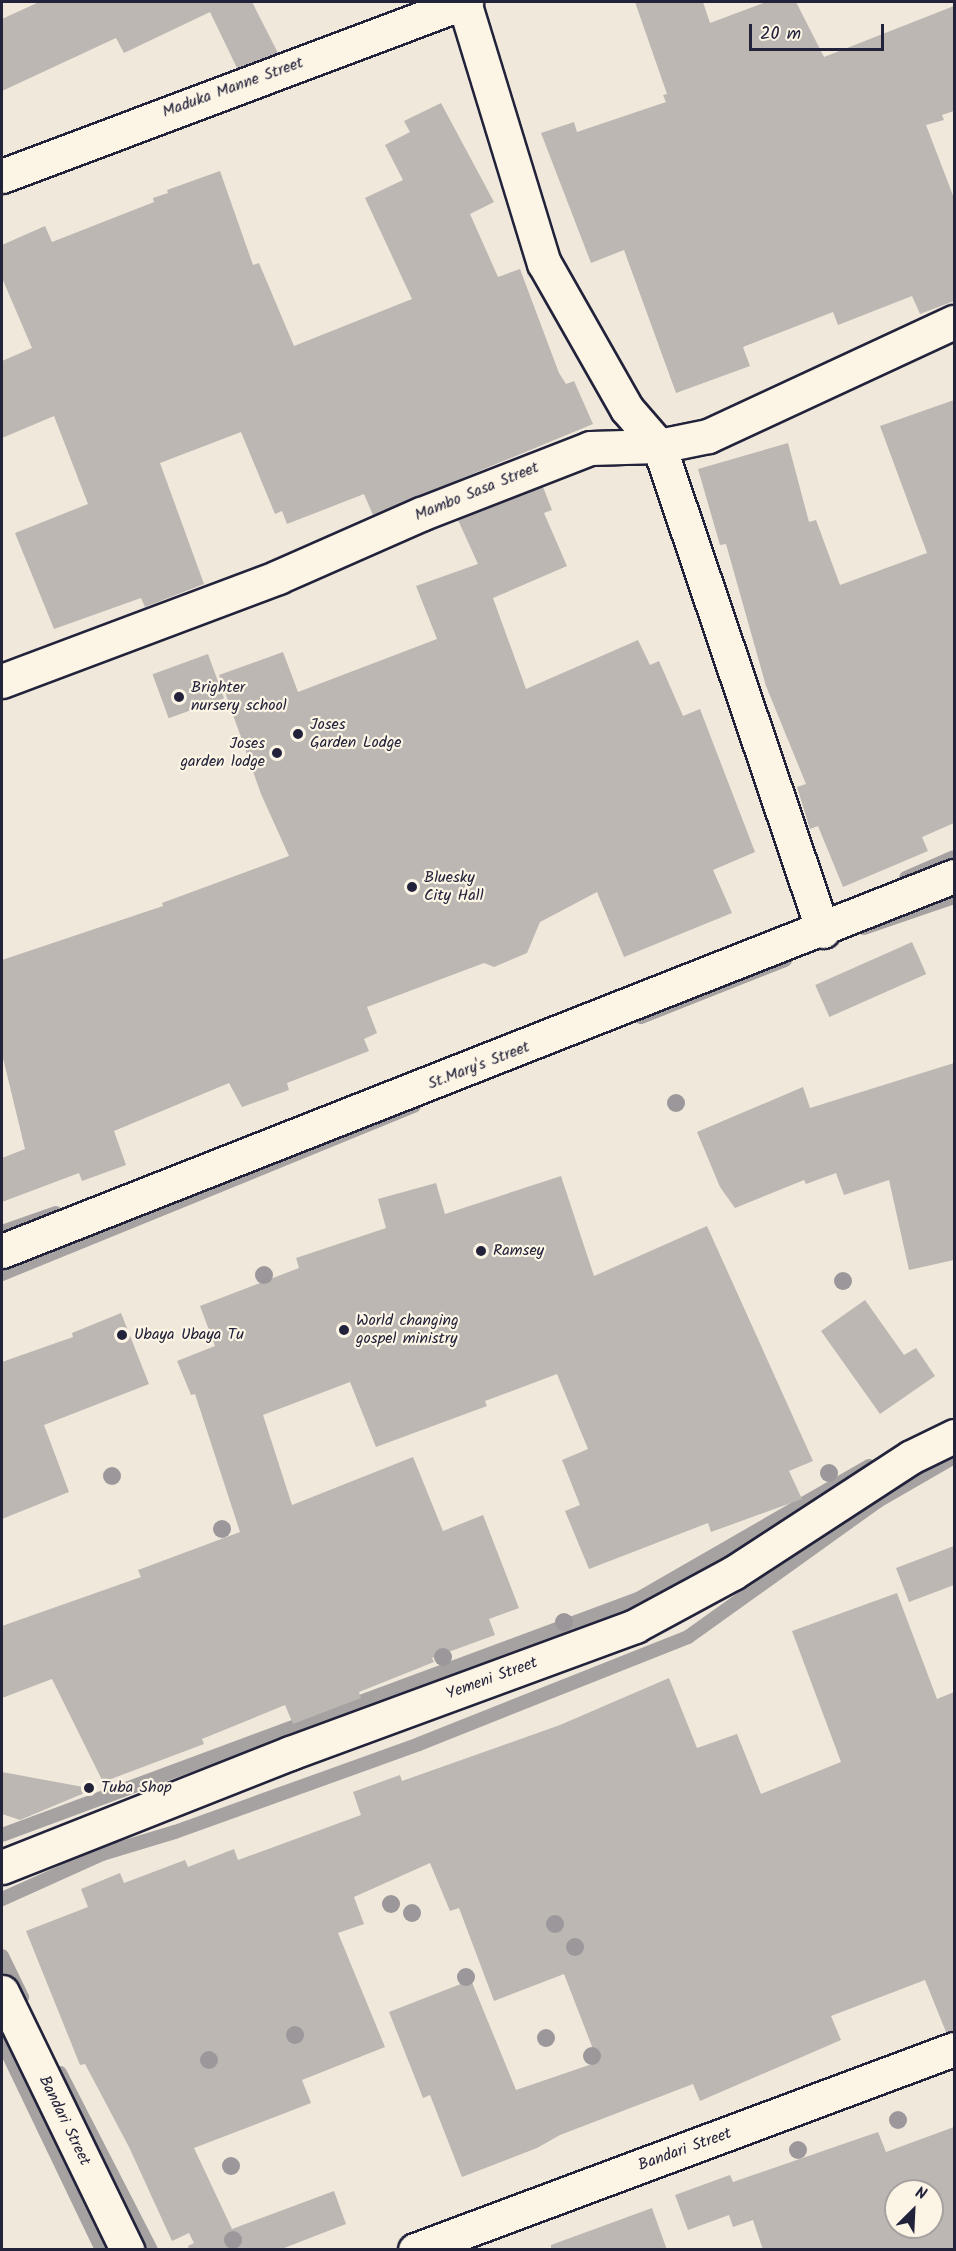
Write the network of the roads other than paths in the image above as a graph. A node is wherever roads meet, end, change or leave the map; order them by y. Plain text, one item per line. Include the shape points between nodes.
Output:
1 (465, 2) edge
2 (2, 176) edge
3 (954, 322) edge
4 (659, 446) junction
5 (2, 681) edge
6 (954, 876) edge
7 (823, 931) junction
8 (2, 1251) edge
9 (954, 1436) edge
10 (2, 1867) edge
11 (2, 1992) edge
12 (954, 2049) edge
13 (127, 2250) edge
14 (415, 2250) edge

1 - 2 street, Maduka Manne Street
1 - 4 street via 544,263 627,409
3 - 4 street, Mambo Sasa Street via 708,436
4 - 5 street, Mambo Sasa Street via 590,448 421,514 278,577
4 - 7 street
6 - 7 street, St.Mary's Street
7 - 8 street, St.Mary's Street
9 - 10 street, Yemeni Street via 911,1457 733,1573 635,1626 290,1753
11 - 13 street, Bandari Street
12 - 14 street, Bandari Street

